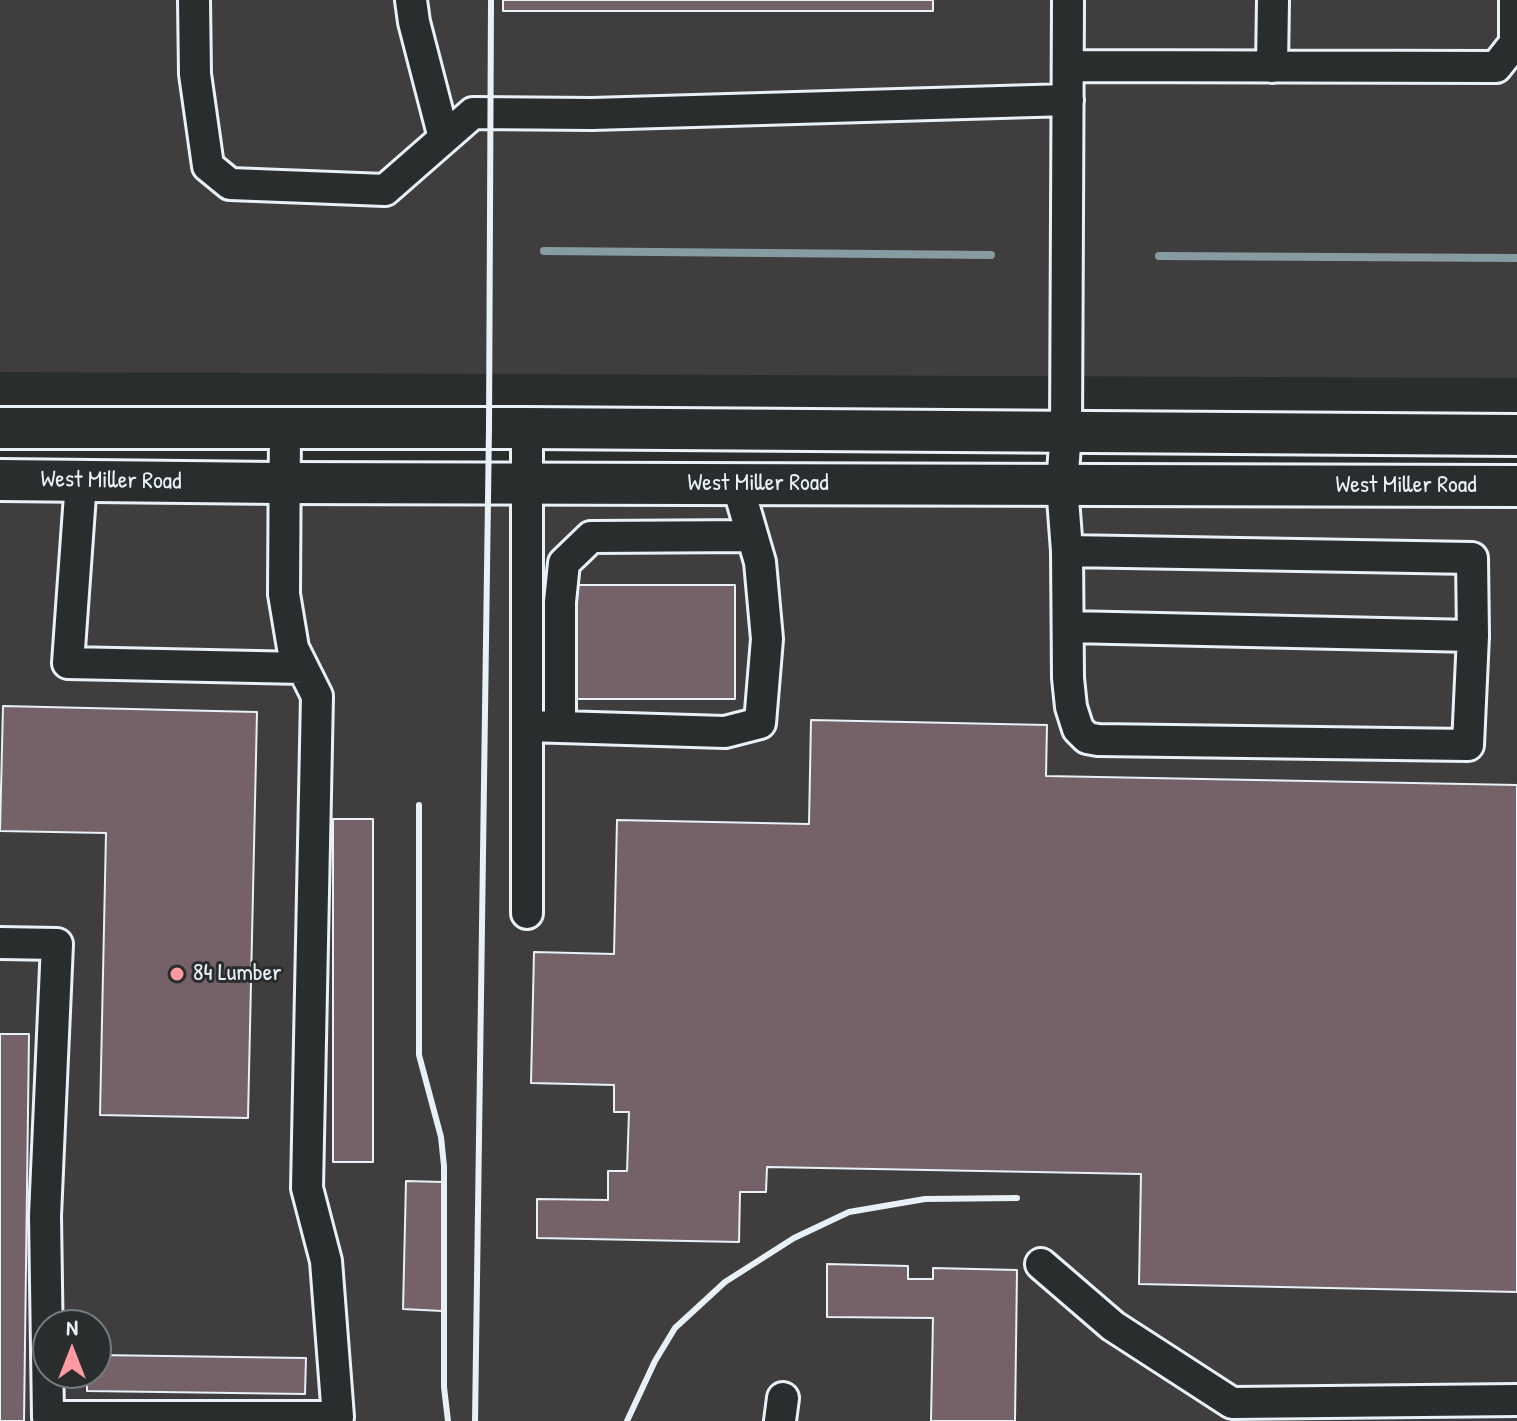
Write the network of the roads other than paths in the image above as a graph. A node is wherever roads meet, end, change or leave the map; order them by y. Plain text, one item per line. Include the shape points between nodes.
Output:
1 (194, 0) edge
2 (411, 0) edge
3 (1068, 0) edge
4 (1273, 0) edge
5 (1515, 0) edge
6 (1068, 66) junction
7 (1272, 67) junction
8 (1506, 70) edge
9 (1068, 100) junction
10 (444, 138) junction
11 (0, 428) edge
12 (285, 428) junction
13 (527, 428) junction
14 (1066, 432) junction
15 (1517, 435) edge
16 (0, 480) edge
17 (81, 481) junction
18 (285, 483) junction
19 (529, 483) junction
20 (737, 483) junction
21 (1062, 485) junction
22 (1517, 486) edge
23 (752, 536) junction
24 (1067, 551) junction
25 (1069, 627) junction
26 (1473, 636) junction
27 (303, 668) junction
28 (527, 726) junction
29 (560, 727) junction
30 (527, 913) dead end
31 (0, 943) edge
32 (1041, 1264) dead end
33 (1517, 1400) edge
34 (1394, 1411) edge

1 - 10 lane via 195,74 208,166 230,184 385,190
2 - 10 lane
3 - 6 lane
4 - 7 lane
5 - 8 lane via 1515,43
6 - 7 lane
6 - 9 lane
7 - 8 lane
9 - 10 lane via 473,113
9 - 14 lane
11 - 12 main road
12 - 13 main road
12 - 18 lane
13 - 14 main road
13 - 19 lane
14 - 15 main road
14 - 21 lane
16 - 17 main road, West Miller Road
17 - 18 main road, West Miller Road
17 - 27 lane via 68,663
18 - 19 main road, West Miller Road
18 - 27 lane via 284,594 293,648
19 - 20 main road, West Miller Road
19 - 28 lane
20 - 21 main road, West Miller Road
20 - 23 lane
21 - 22 main road, West Miller Road
21 - 24 lane
23 - 29 lane via 591,537 564,563
23 - 29 lane via 760,562 767,639 760,723 725,732
24 - 25 lane
24 - 26 lane via 1472,558
25 - 26 lane
25 - 26 lane via 1071,707 1078,729 1098,740 1468,745
27 - 31 lane via 317,696 318,746 307,1188 326,1261 338,1417 48,1417 45,1216 57,944
28 - 29 lane
28 - 30 lane
32 - 34 lane via 1113,1326 1232,1403
33 - 34 lane

